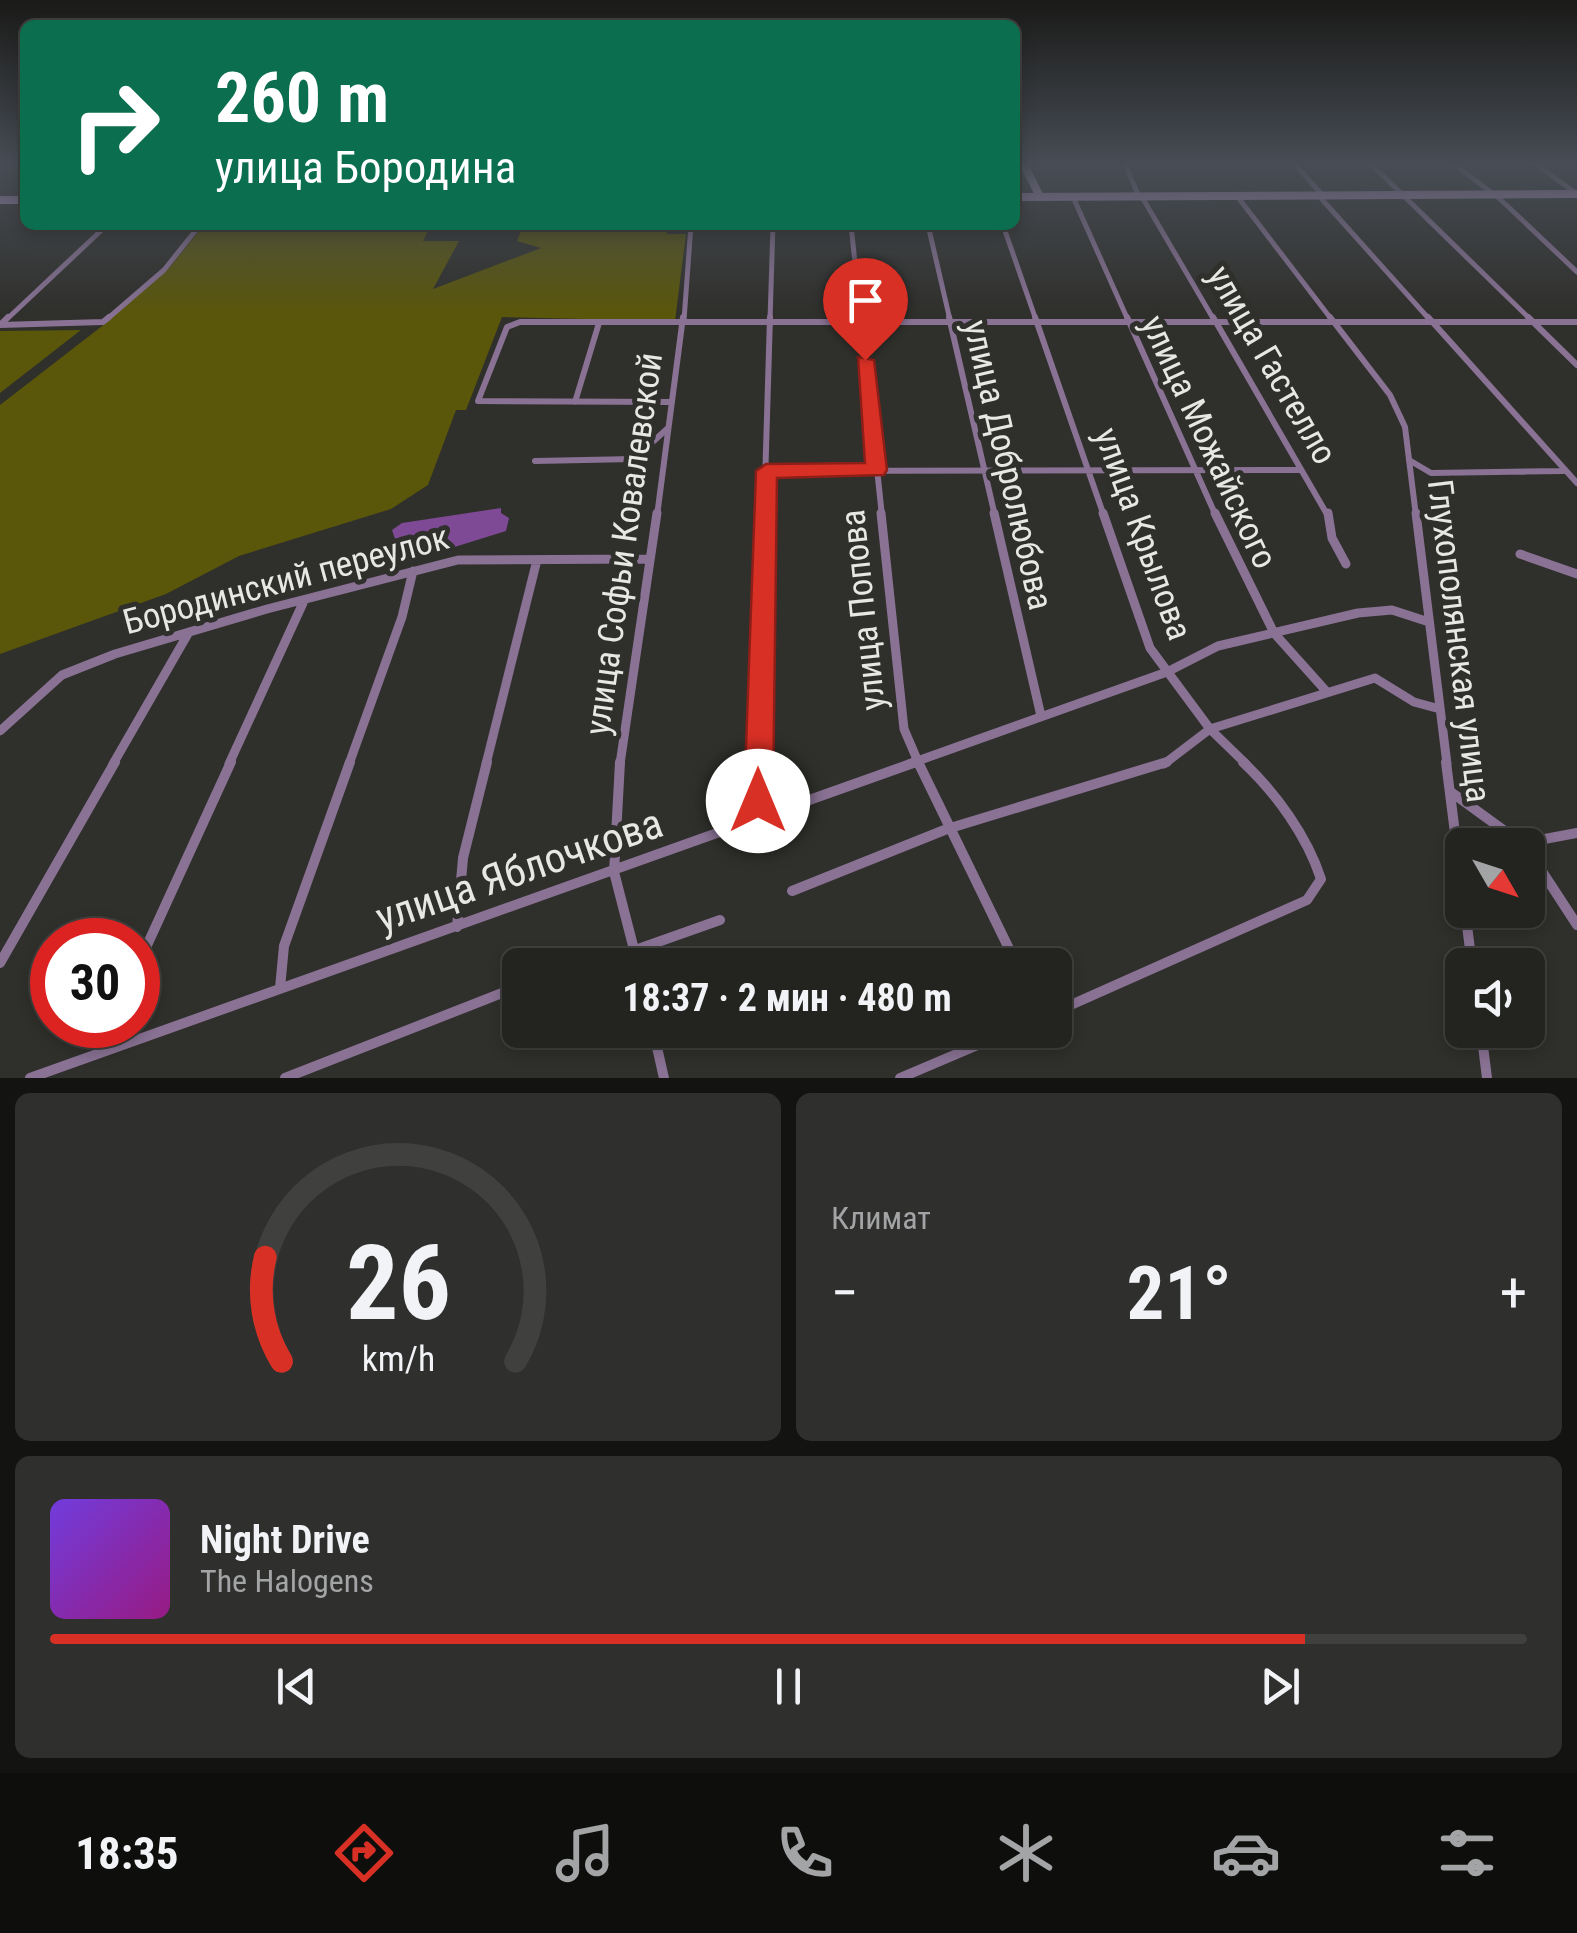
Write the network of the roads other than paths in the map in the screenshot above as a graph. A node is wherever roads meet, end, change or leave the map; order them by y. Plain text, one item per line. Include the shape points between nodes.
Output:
1 (1079, 214) edge
2 (1150, 214) edge
3 (1251, 214) edge
4 (1337, 214) edge
5 (1424, 214) edge
6 (1516, 214) edge
7 (103, 230) edge
8 (196, 230) edge
9 (690, 230) edge
10 (773, 230) edge
11 (852, 230) edge
12 (929, 230) edge
13 (1005, 230) edge
14 (1577, 272) edge
15 (1432, 321) junction
16 (1332, 322) junction
17 (1533, 322) junction
18 (1577, 322) edge
19 (599, 323) junction
20 (1215, 323) junction
21 (685, 324) junction
22 (772, 324) junction
23 (861, 324) junction
24 (950, 324) junction
25 (1127, 324) junction
26 (0, 325) edge
27 (1041, 325) junction
28 (1577, 365) edge
29 (575, 402) junction
30 (672, 402) junction
31 (668, 428) junction
32 (1409, 460) junction
33 (535, 461) dead end
34 (876, 470) junction
35 (1300, 470) junction
36 (1564, 470) junction
37 (766, 471) junction
38 (1194, 471) junction
39 (985, 472) junction
40 (1088, 472) junction
41 (1577, 484) edge
42 (1520, 554) dead end
43 (648, 559) junction
44 (537, 560) junction
45 (1346, 564) dead end
46 (414, 570) junction
47 (1577, 574) edge
48 (303, 603) junction
49 (1429, 622) junction
50 (189, 632) junction
51 (1274, 632) junction
52 (1167, 672) junction
53 (1326, 691) junction
54 (1440, 709) junction
55 (1040, 716) junction
56 (1210, 729) junction
57 (0, 732) edge
58 (916, 761) junction
59 (1450, 791) junction
60 (766, 817) junction
61 (1455, 828) edge
62 (1500, 828) edge
63 (946, 829) junction
64 (1577, 833) edge
65 (1545, 841) edge
66 (614, 872) junction
67 (1545, 876) edge
68 (792, 891) dead end
69 (160, 918) edge
70 (720, 920) dead end
71 (1577, 925) edge
72 (457, 927) junction
73 (635, 948) edge
74 (661, 948) edge
75 (1008, 948) edge
76 (0, 963) edge
77 (280, 988) junction
78 (502, 993) edge
79 (1072, 1004) edge
80 (657, 1048) edge
81 (971, 1048) edge
82 (1483, 1048) edge
83 (106, 1049) joint
84 (30, 1078) edge
85 (285, 1078) edge
86 (664, 1078) edge
87 (900, 1078) edge
88 (1487, 1078) edge

1 - 25 street, улица Можайского
2 - 20 street, улица Гастелло
3 - 16 street, Глухополянская улица
4 - 15 street
5 - 17 street
6 - 14 street
7 - 26 street
8 - 26 street via 164,270 103,322
9 - 21 street, улица Софьи Ковалевской
10 - 22 street
11 - 23 street, улица Попова
12 - 24 street, улица Добролюбова
13 - 27 street, улица Крылова
15 - 16 street
15 - 17 street
15 - 36 street
16 - 20 street
16 - 32 street, Глухополянская улица via 1390,395 1405,427
17 - 18 street
17 - 28 street
19 - 21 street
19 - 29 street
19 - 29 street via 507,327 478,401
20 - 25 street
20 - 35 street, улица Гастелло
21 - 22 street
21 - 30 street, улица Софьи Ковалевской
22 - 23 street
22 - 37 street
23 - 24 street
23 - 34 street, улица Попова
24 - 27 street
24 - 39 street, улица Добролюбова
25 - 27 street
25 - 38 street, улица Можайского
27 - 40 street, улица Крылова
29 - 30 street
30 - 31 street, улица Софьи Ковалевской
31 - 33 street via 634,459
31 - 43 street, улица Софьи Ковалевской
32 - 36 street via 1431,473
32 - 49 street, Глухополянская улица
34 - 37 street
34 - 39 street
34 - 58 street, улица Попова via 904,730
35 - 38 street
35 - 45 street, улица Гастелло via 1328,513
36 - 41 street
37 - 60 street via 758,801
38 - 40 street
38 - 51 street, улица Можайского
39 - 40 street
39 - 55 street, улица Добролюбова
40 - 52 street, улица Крылова via 1150,648
42 - 47 street
43 - 44 street, Бородинский переулок
43 - 66 street, улица Софьи Ковалевской via 616,791
44 - 46 street, Бородинский переулок via 458,560
44 - 72 street via 463,858
46 - 48 street, Бородинский переулок
46 - 77 street via 284,946
48 - 50 street, Бородинский переулок
48 - 69 street
49 - 51 street, улица Яблочкова via 1392,610
49 - 54 street, Глухополянская улица
50 - 57 street, Бородинский переулок via 62,675
50 - 76 street
51 - 52 street, улица Яблочкова via 1218,646
51 - 53 street, улица Можайского
52 - 55 street, улица Яблочкова
52 - 56 street, улица Крылова
53 - 54 street via 1375,678
53 - 56 street
54 - 59 street, Глухополянская улица
55 - 58 street, улица Яблочкова
56 - 63 street via 1163,765
56 - 79 street, улица Крылова via 1266,784 1314,858 1320,879 1307,900
58 - 60 street, улица Яблочкова
58 - 63 street, улица Попова
59 - 61 street, Глухополянская улица
59 - 62 street
60 - 66 street, улица Яблочкова
63 - 68 street
63 - 75 street, улица Попова
64 - 65 street
66 - 72 street, улица Яблочкова
66 - 73 street, улица Софьи Ковалевской
67 - 71 street
70 - 74 street
72 - 77 street, улица Яблочкова
77 - 83 street, улица Яблочкова
78 - 85 street
80 - 86 street
81 - 87 street
82 - 88 street
83 - 84 street, улица Яблочкова

